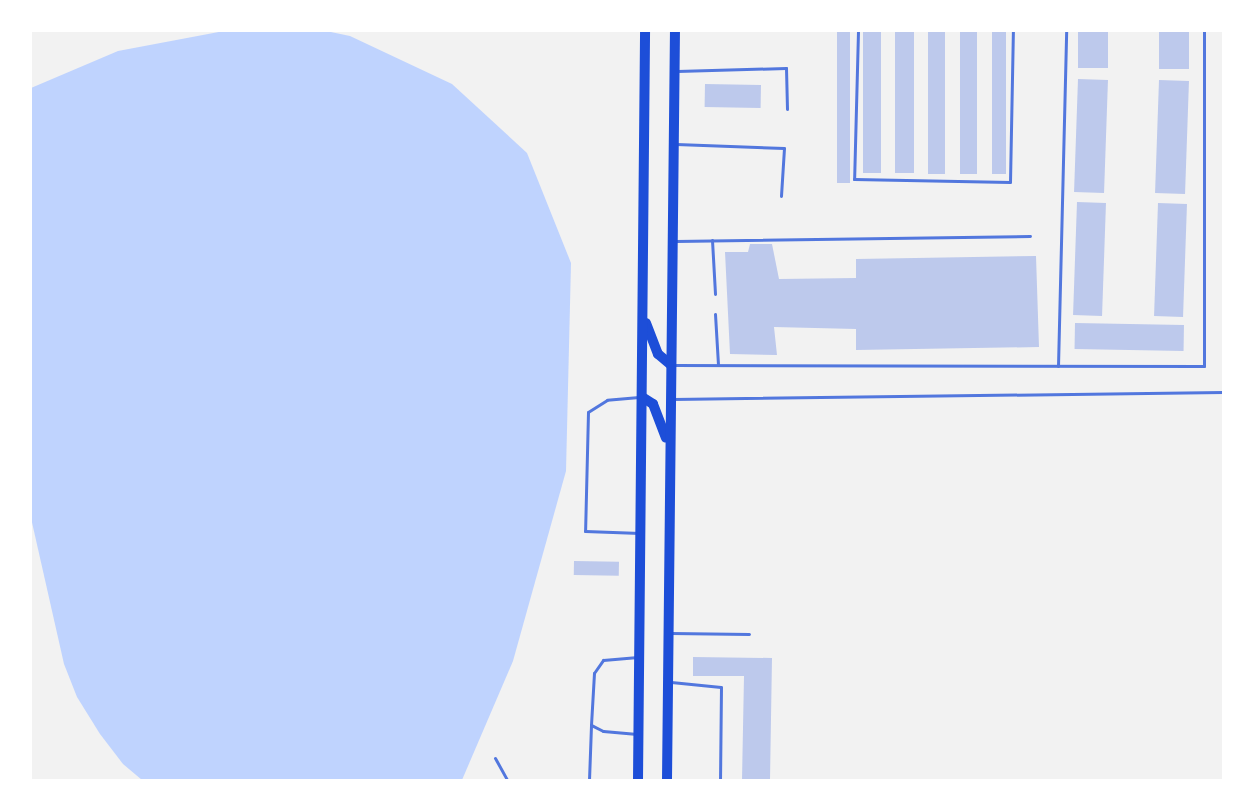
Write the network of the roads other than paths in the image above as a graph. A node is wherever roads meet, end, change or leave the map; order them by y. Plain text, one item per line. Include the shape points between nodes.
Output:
1 (645, 31) edge
2 (674, 31) edge
3 (858, 31) edge
4 (1013, 31) edge
5 (1066, 31) edge
6 (1204, 31) edge
7 (674, 71) junction
8 (787, 109) dead end
9 (673, 144) junction
10 (781, 196) dead end
11 (1030, 236) dead end
12 (712, 240) junction
13 (672, 241) junction
14 (715, 294) dead end
15 (642, 307) junction
16 (716, 314) dead end
17 (671, 365) junction
18 (718, 365) junction
19 (1058, 366) junction
20 (1223, 392) edge
21 (642, 397) junction
22 (670, 399) junction
23 (670, 456) junction
24 (640, 533) junction
25 (668, 633) junction
26 (749, 634) dead end
27 (639, 657) junction
28 (668, 682) junction
29 (591, 725) junction
30 (638, 734) junction
31 (494, 758) dead end
32 (507, 780) edge
33 (589, 780) edge
34 (638, 780) edge
35 (667, 780) edge
36 (720, 780) edge

1 - 15 main road
2 - 7 main road
3 - 4 lane via 854,179 1010,182
5 - 19 lane
6 - 19 lane via 1204,366
7 - 8 lane via 786,68
7 - 9 main road
9 - 10 lane via 784,148
9 - 13 main road
11 - 12 lane
12 - 13 lane
12 - 14 lane
13 - 17 main road
15 - 17 main road via 651,341
15 - 21 main road
16 - 18 lane
17 - 18 lane
17 - 22 main road
18 - 19 lane
20 - 22 lane
21 - 23 main road via 653,404 662,420
21 - 24 main road
21 - 24 lane via 607,400 588,412 585,531
22 - 23 main road
23 - 25 main road
24 - 27 main road
25 - 26 lane
25 - 28 main road
27 - 29 lane via 603,660 594,673
27 - 30 main road
28 - 35 main road
28 - 36 lane via 721,687
29 - 30 lane via 603,731
29 - 33 lane
30 - 34 main road
31 - 32 lane

